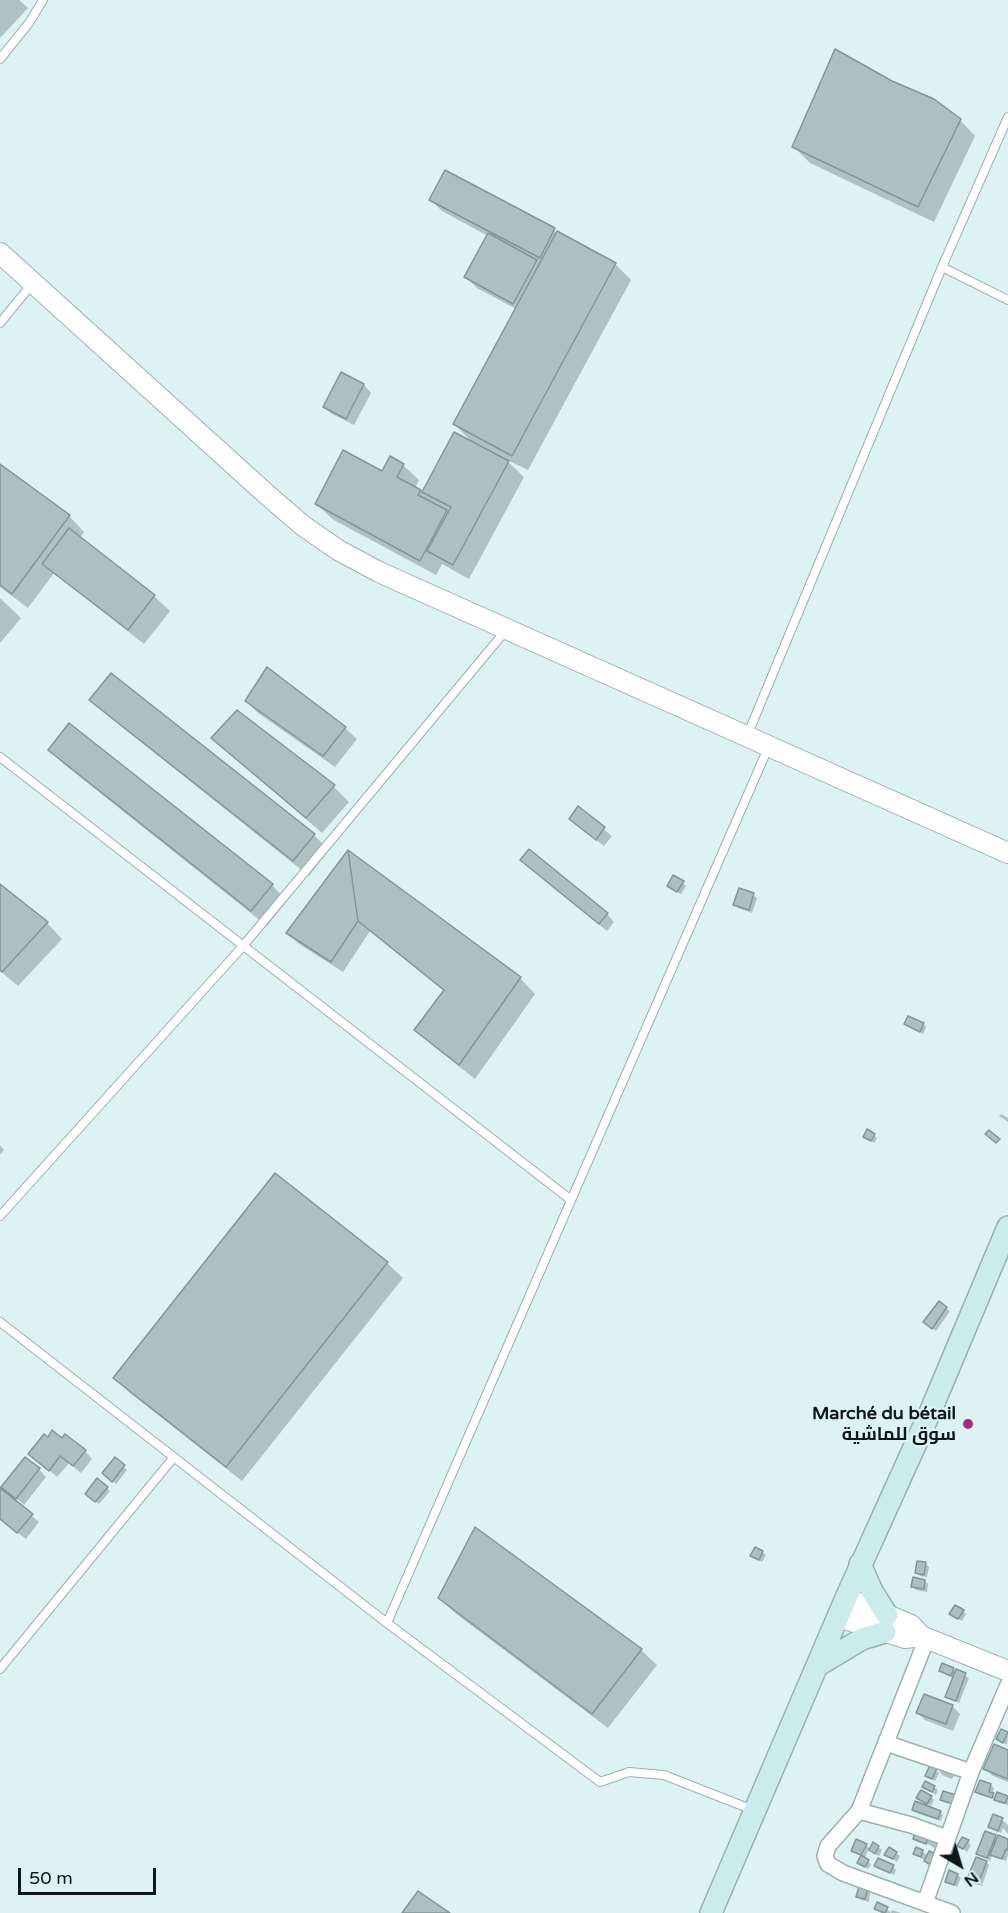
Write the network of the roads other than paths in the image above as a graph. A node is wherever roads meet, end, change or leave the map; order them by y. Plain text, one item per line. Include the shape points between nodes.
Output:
1 (42, 0) edge
2 (0, 59) edge
3 (1008, 117) edge
4 (0, 253) edge
5 (942, 267) junction
6 (33, 283) junction
7 (1008, 300) edge
8 (0, 322) edge
9 (507, 629) junction
10 (747, 737) junction
11 (769, 747) junction
12 (4, 760) edge
13 (0, 771) edge
14 (1008, 853) edge
15 (243, 946) junction
16 (571, 1200) junction
17 (0, 1216) edge
18 (1008, 1227) edge
19 (0, 1322) edge
20 (174, 1457) junction
21 (860, 1564) junction
22 (842, 1607) junction
23 (387, 1623) junction
24 (886, 1623) junction
25 (924, 1637) junction
26 (817, 1666) junction
27 (0, 1669) edge
28 (1008, 1671) edge
29 (1008, 1685) edge
30 (886, 1743) junction
31 (971, 1772) junction
32 (754, 1810) junction
33 (859, 1811) junction
34 (947, 1838) junction
35 (925, 1903) junction
36 (711, 1913) edge
37 (952, 1913) edge

1 - 2 lane
3 - 5 lane
4 - 6 street
5 - 7 lane
5 - 10 lane
6 - 8 lane
6 - 9 street via 302,525 379,572
9 - 10 street
9 - 15 lane
10 - 11 street
11 - 14 street
11 - 16 lane
12 - 13 lane
12 - 15 lane
15 - 16 lane
15 - 17 lane
16 - 23 lane
18 - 21 main road via 931,1410
19 - 20 lane
20 - 23 lane
20 - 27 lane
21 - 22 main road
21 - 24 main road
22 - 24 street
22 - 26 main road
23 - 32 lane via 600,1782 629,1772 664,1775
24 - 25 street via 911,1625
24 - 26 main road
25 - 28 street
25 - 30 street
26 - 32 main road
29 - 31 street
30 - 31 street
30 - 33 street
31 - 34 street
32 - 36 main road
33 - 34 street
33 - 35 street via 828,1846 828,1864
34 - 35 street
35 - 37 street

